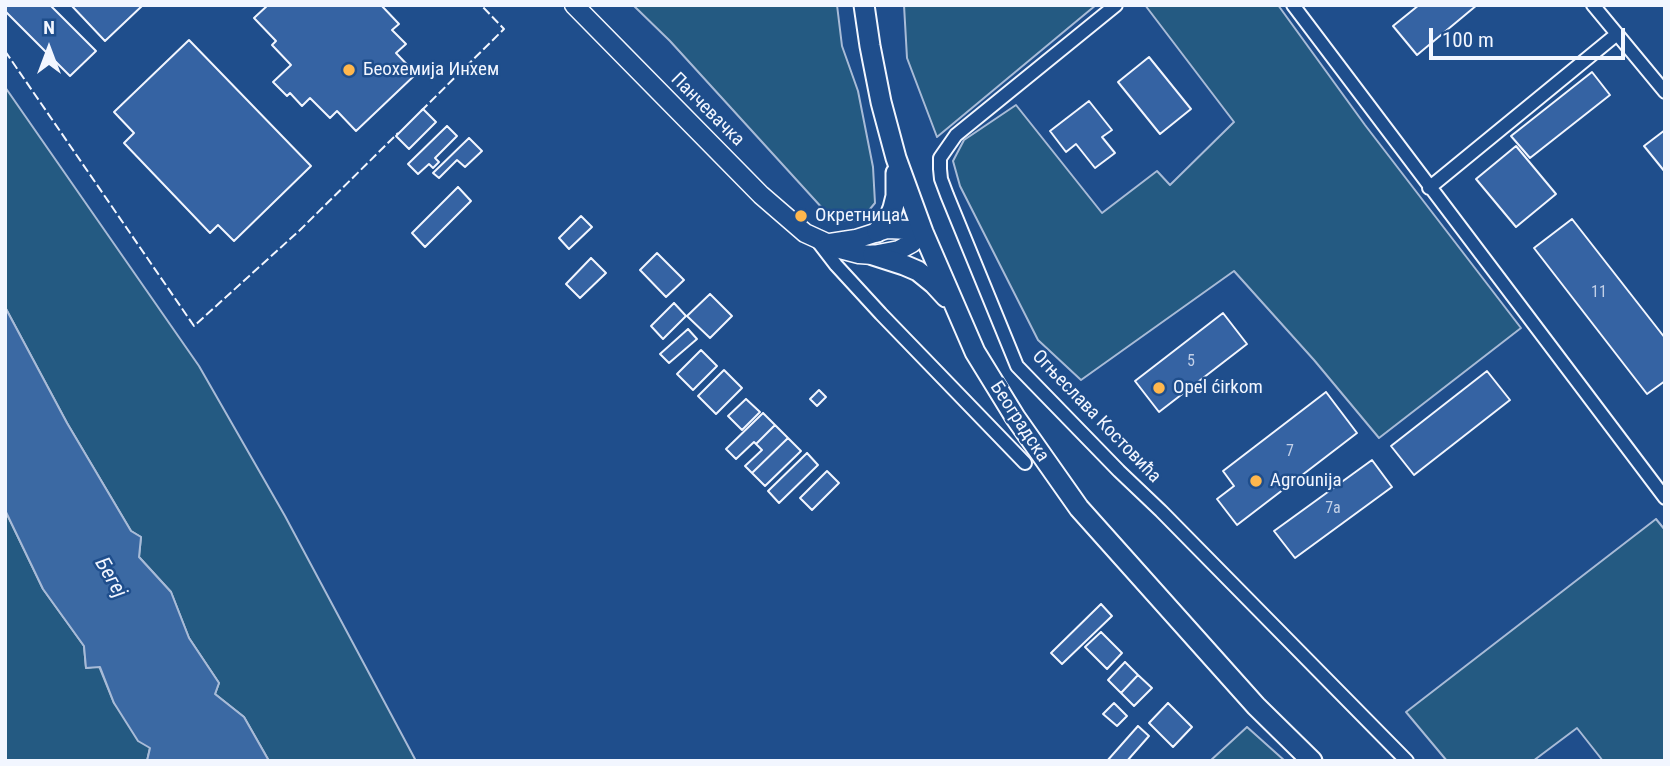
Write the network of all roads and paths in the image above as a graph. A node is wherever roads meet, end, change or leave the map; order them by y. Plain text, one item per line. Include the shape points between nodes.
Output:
1 (574, 5) edge
2 (864, 5) edge
3 (1116, 5) edge
4 (1293, 5) edge
5 (1594, 5) edge
6 (1618, 34) junction
7 (1665, 92) edge
8 (896, 158) junction
9 (1429, 188) junction
10 (877, 232) junction
11 (923, 232) junction
12 (822, 241) junction
13 (873, 255) junction
14 (953, 304) junction
15 (1025, 463) dead end
16 (1665, 498) edge
17 (1312, 761) edge
18 (1407, 761) edge

1 - 12 street, Панчевачка via 761,195 793,224
2 - 8 main road, Београдска
3 - 18 street, Огњеслава Костовића via 956,135 940,158 947,195 1017,366
4 - 9 street
5 - 6 street
6 - 7 street
6 - 9 street
8 - 10 main road via 893,208
8 - 11 main road, Београдска
9 - 16 street
10 - 11 street
10 - 12 street via 856,239
11 - 13 street via 899,250
11 - 14 main road, Београдска
12 - 13 street
12 - 15 street, Панчевачка via 836,265
13 - 14 main road via 918,271
14 - 17 main road, Београдска via 988,375 1079,508

